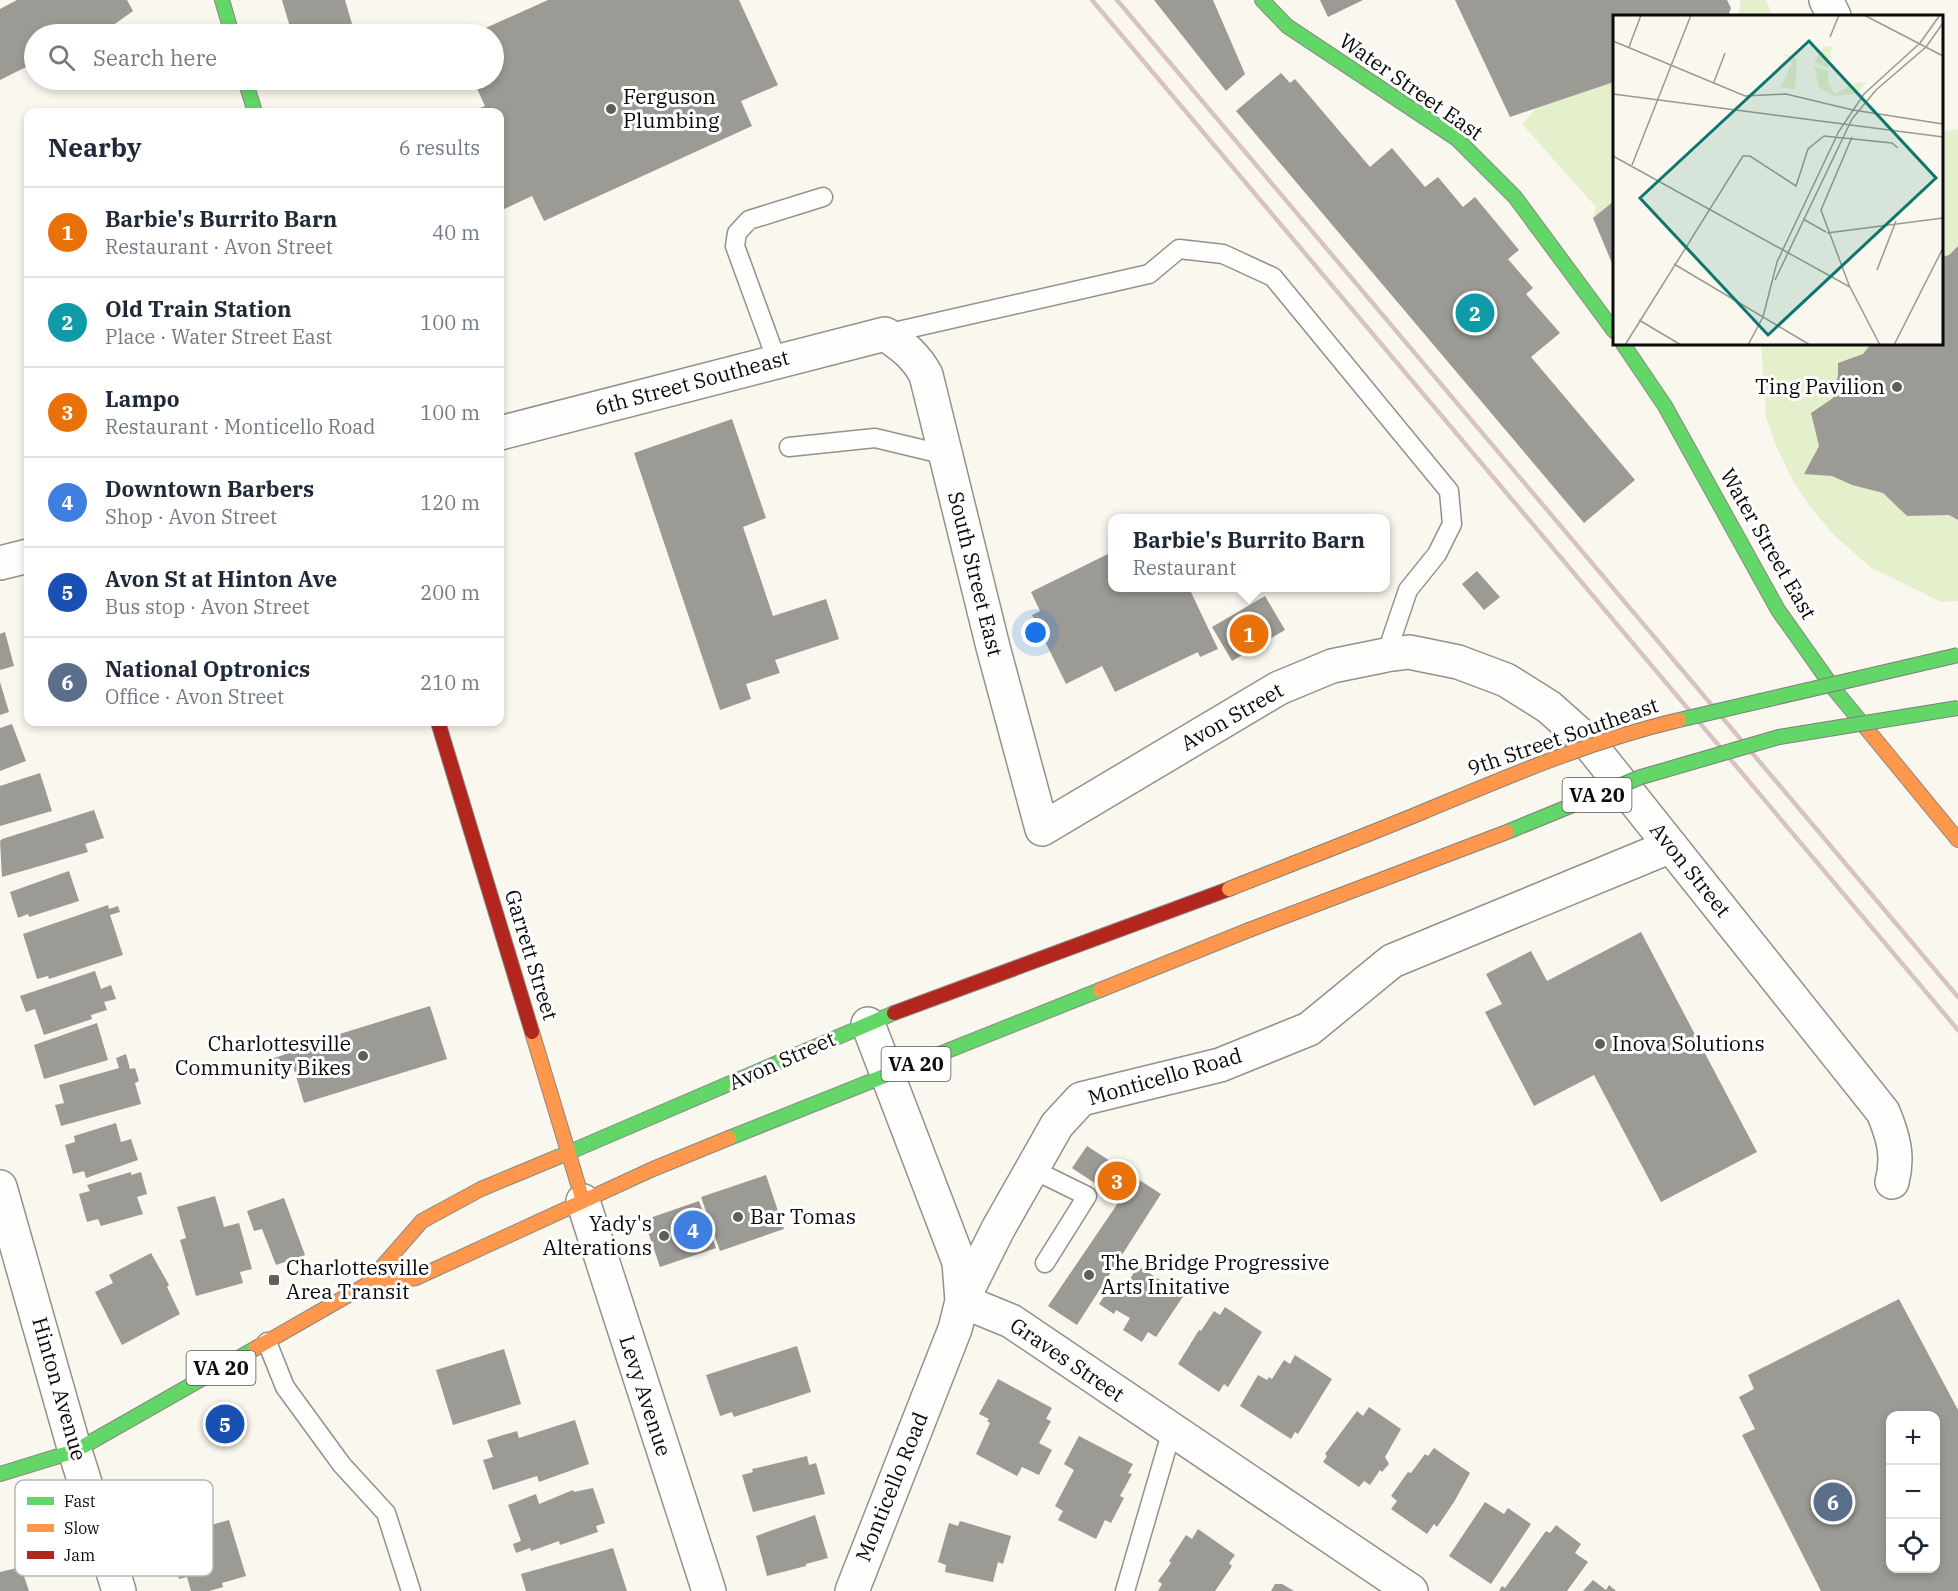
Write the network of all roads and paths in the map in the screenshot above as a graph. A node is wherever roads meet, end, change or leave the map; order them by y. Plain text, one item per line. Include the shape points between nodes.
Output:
1 (222, 0) edge
2 (1262, 0) edge
3 (1826, 0) edge
4 (1833, 15) edge
5 (229, 24) edge
6 (248, 90) edge
7 (254, 108) edge
8 (823, 197) dead end
9 (1613, 330) edge
10 (885, 334) junction
11 (1624, 345) edge
12 (777, 361) junction
13 (504, 432) edge
14 (789, 447) dead end
15 (946, 456) junction
16 (24, 557) edge
17 (0, 563) edge
18 (1386, 655) junction
19 (1958, 655) edge
20 (1958, 708) edge
21 (439, 726) edge
22 (1042, 829) joint
23 (1958, 840) edge
24 (1671, 846) junction
25 (1229, 889) joint
26 (868, 1024) junction
27 (888, 1074) junction
28 (569, 1154) junction
29 (1032, 1169) junction
30 (1892, 1182) dead end
31 (0, 1187) edge
32 (584, 1201) junction
33 (1045, 1263) dead end
34 (366, 1285) junction
35 (962, 1301) junction
36 (267, 1342) junction
37 (1172, 1430) junction
38 (75, 1450) junction
39 (0, 1474) edge
40 (84, 1480) edge
41 (114, 1576) edge
42 (119, 1591) edge
43 (411, 1591) edge
44 (709, 1591) edge
45 (852, 1591) edge
46 (1125, 1591) edge
47 (1411, 1591) edge

1 - 5 main road
2 - 9 main road, Water Street East via 1287,27 1456,139 1515,197
3 - 4 street
6 - 7 main road
8 - 12 lane via 749,220 737,233 735,246
10 - 12 street, 6th Street Southeast
10 - 15 street, South Street East via 920,363
10 - 18 lane via 1149,274 1179,249 1223,254 1273,277 1449,491 1452,524 1437,554 1408,590
11 - 23 main road, Water Street East via 1706,476 1778,610 1841,698
12 - 13 street, 6th Street Southeast
14 - 15 lane via 876,438
15 - 22 street, South Street East
16 - 17 street
18 - 22 street, Avon Street via 1332,666 1280,688
18 - 24 street, Avon Street via 1408,652 1458,662 1506,680 1549,707 1587,741
19 - 25 main road, 9th Street Southeast / VA 20, bridge via 1628,732 1501,777
20 - 27 main road, Avon Street / VA 20, bridge via 1779,736 1641,777
21 - 28 main road, Garrett Street
24 - 29 street, Monticello Road via 1392,961 1309,1029 1220,1065 1081,1099 1057,1125
24 - 30 street, Avon Street via 1883,1112 1894,1137 1896,1165
25 - 26 main road, Avon Street / VA 20
26 - 27 street
26 - 28 main road, Avon Street / VA 20
27 - 32 main road, Avon Street / VA 20
27 - 35 street via 959,1262
28 - 32 main road, Garrett Street
28 - 34 main road, Avon Street / VA 20 via 481,1189 422,1221
29 - 33 lane via 1087,1196
29 - 35 street, Monticello Road
31 - 38 street, Hinton Avenue
32 - 34 main road, Avon Street / VA 20 via 416,1278
32 - 44 street, Levy Avenue
34 - 36 main road, Avon Street / VA 20
35 - 37 street, Graves Street via 1011,1321
35 - 45 street, Monticello Road via 955,1329
36 - 38 main road, Avon Street / VA 20
36 - 43 lane via 285,1387 342,1465 386,1513
37 - 46 lane
37 - 47 street, Graves Street
38 - 39 main road, Avon Street / VA 20
38 - 40 street, Hinton Avenue
41 - 42 street, Hinton Avenue

